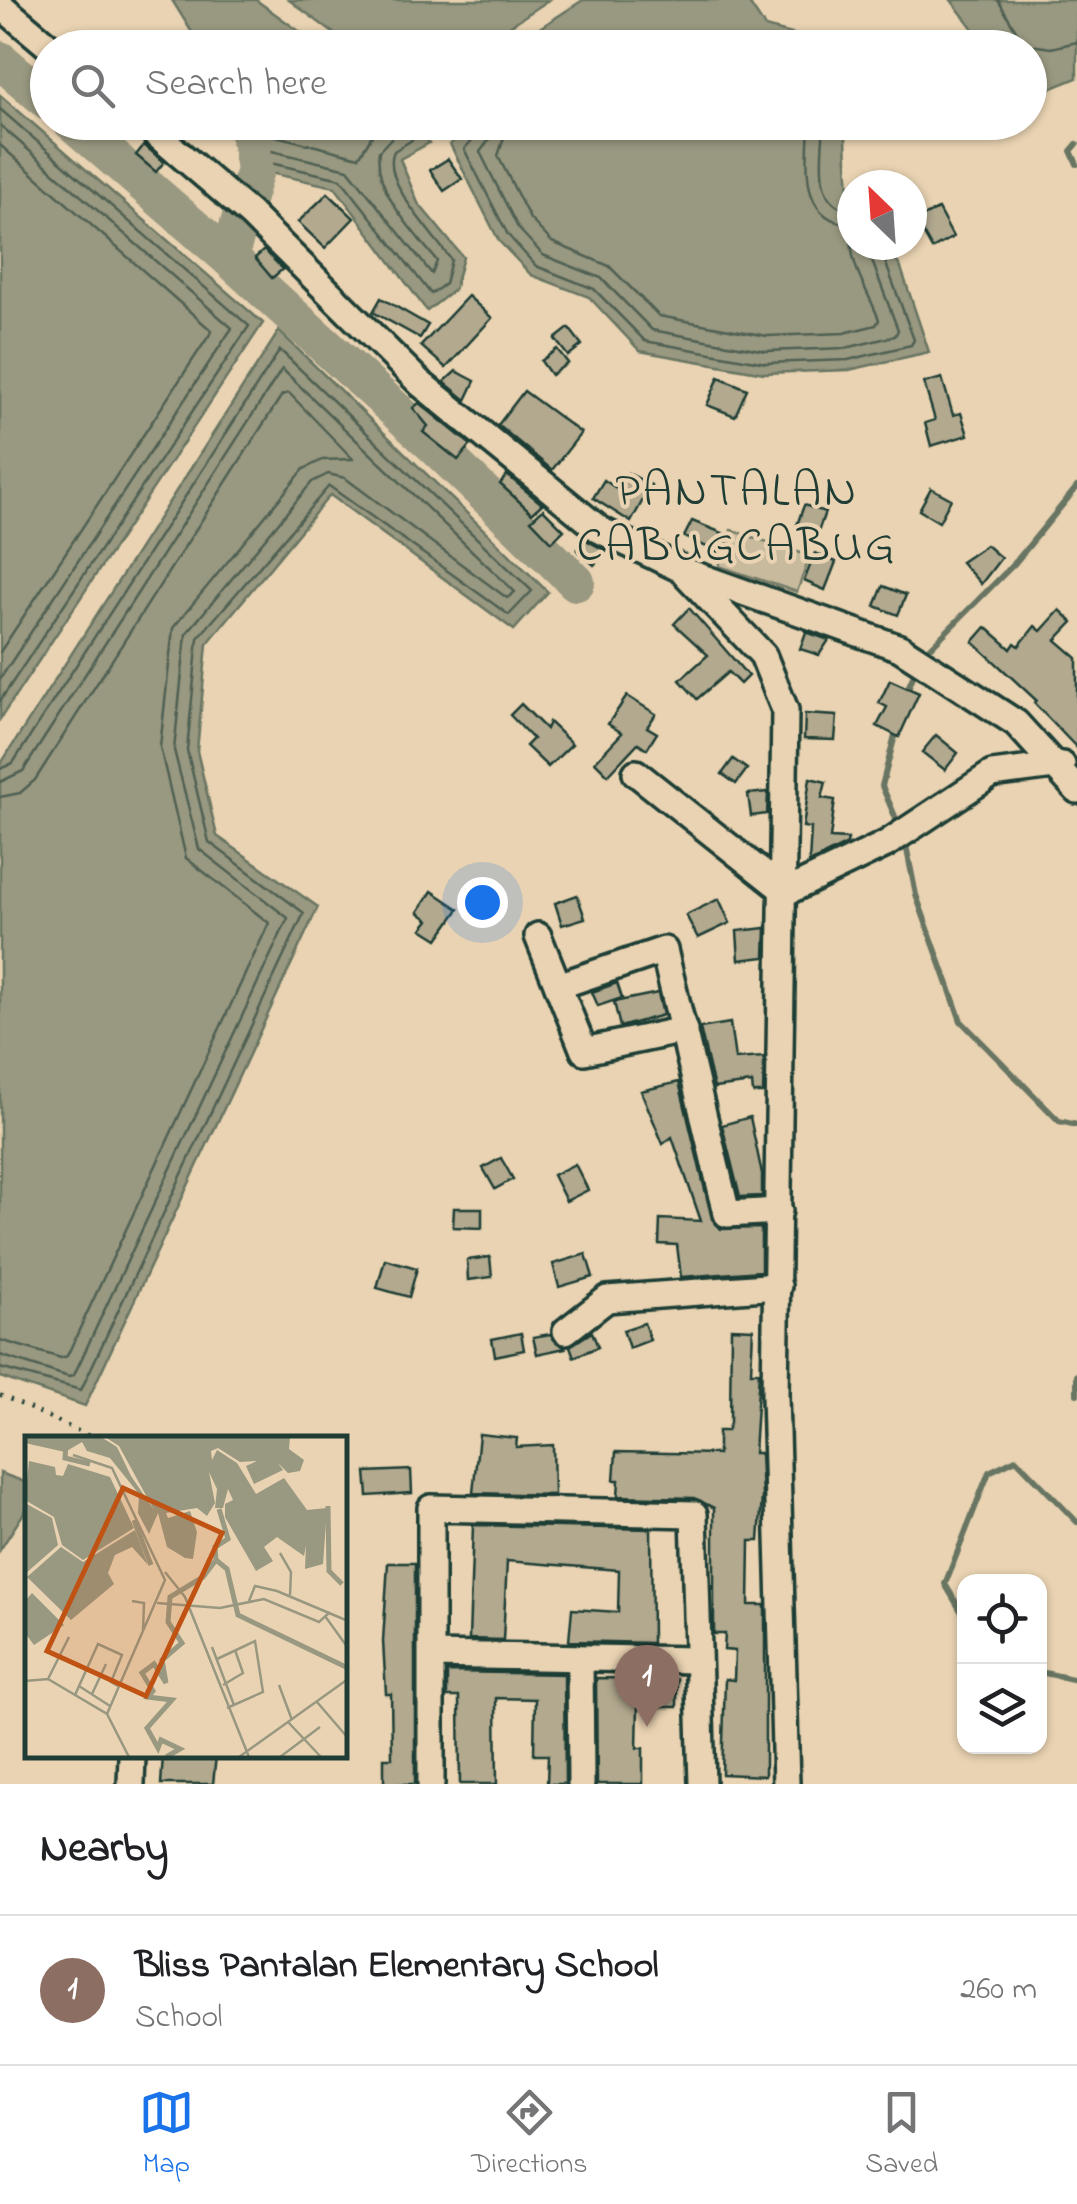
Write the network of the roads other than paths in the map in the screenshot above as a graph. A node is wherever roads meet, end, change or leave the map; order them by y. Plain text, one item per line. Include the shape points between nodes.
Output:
1 (0, 5) edge
2 (30, 30) edge
3 (164, 140) edge
4 (681, 570) junction
5 (1051, 764) junction
6 (1077, 767) edge
7 (636, 772) dead end
8 (1077, 790) edge
9 (786, 892) junction
10 (538, 936) dead end
11 (558, 986) junction
12 (684, 1030) junction
13 (779, 1211) junction
14 (778, 1286) junction
15 (566, 1331) dead end
16 (432, 1655) junction
17 (580, 1658) junction
18 (695, 1660) junction
19 (132, 1759) edge
20 (131, 1784) edge
21 (432, 1784) edge
22 (580, 1784) edge
23 (702, 1784) edge
24 (786, 1784) edge

1 - 2 street
3 - 4 street via 250,214 420,383 600,530
4 - 5 street via 900,648 1016,723
4 - 9 street via 763,655 785,710
5 - 6 street
5 - 8 street
5 - 9 street via 992,774 886,844
7 - 9 street
9 - 13 street
10 - 11 street
11 - 12 street via 584,1051
11 - 12 street via 664,950
12 - 13 street via 728,1214
13 - 14 street
14 - 15 street via 607,1299
14 - 24 street
16 - 17 street
16 - 18 street via 430,1508 694,1514
16 - 21 street
17 - 18 street
17 - 22 street
18 - 23 street
19 - 20 street

